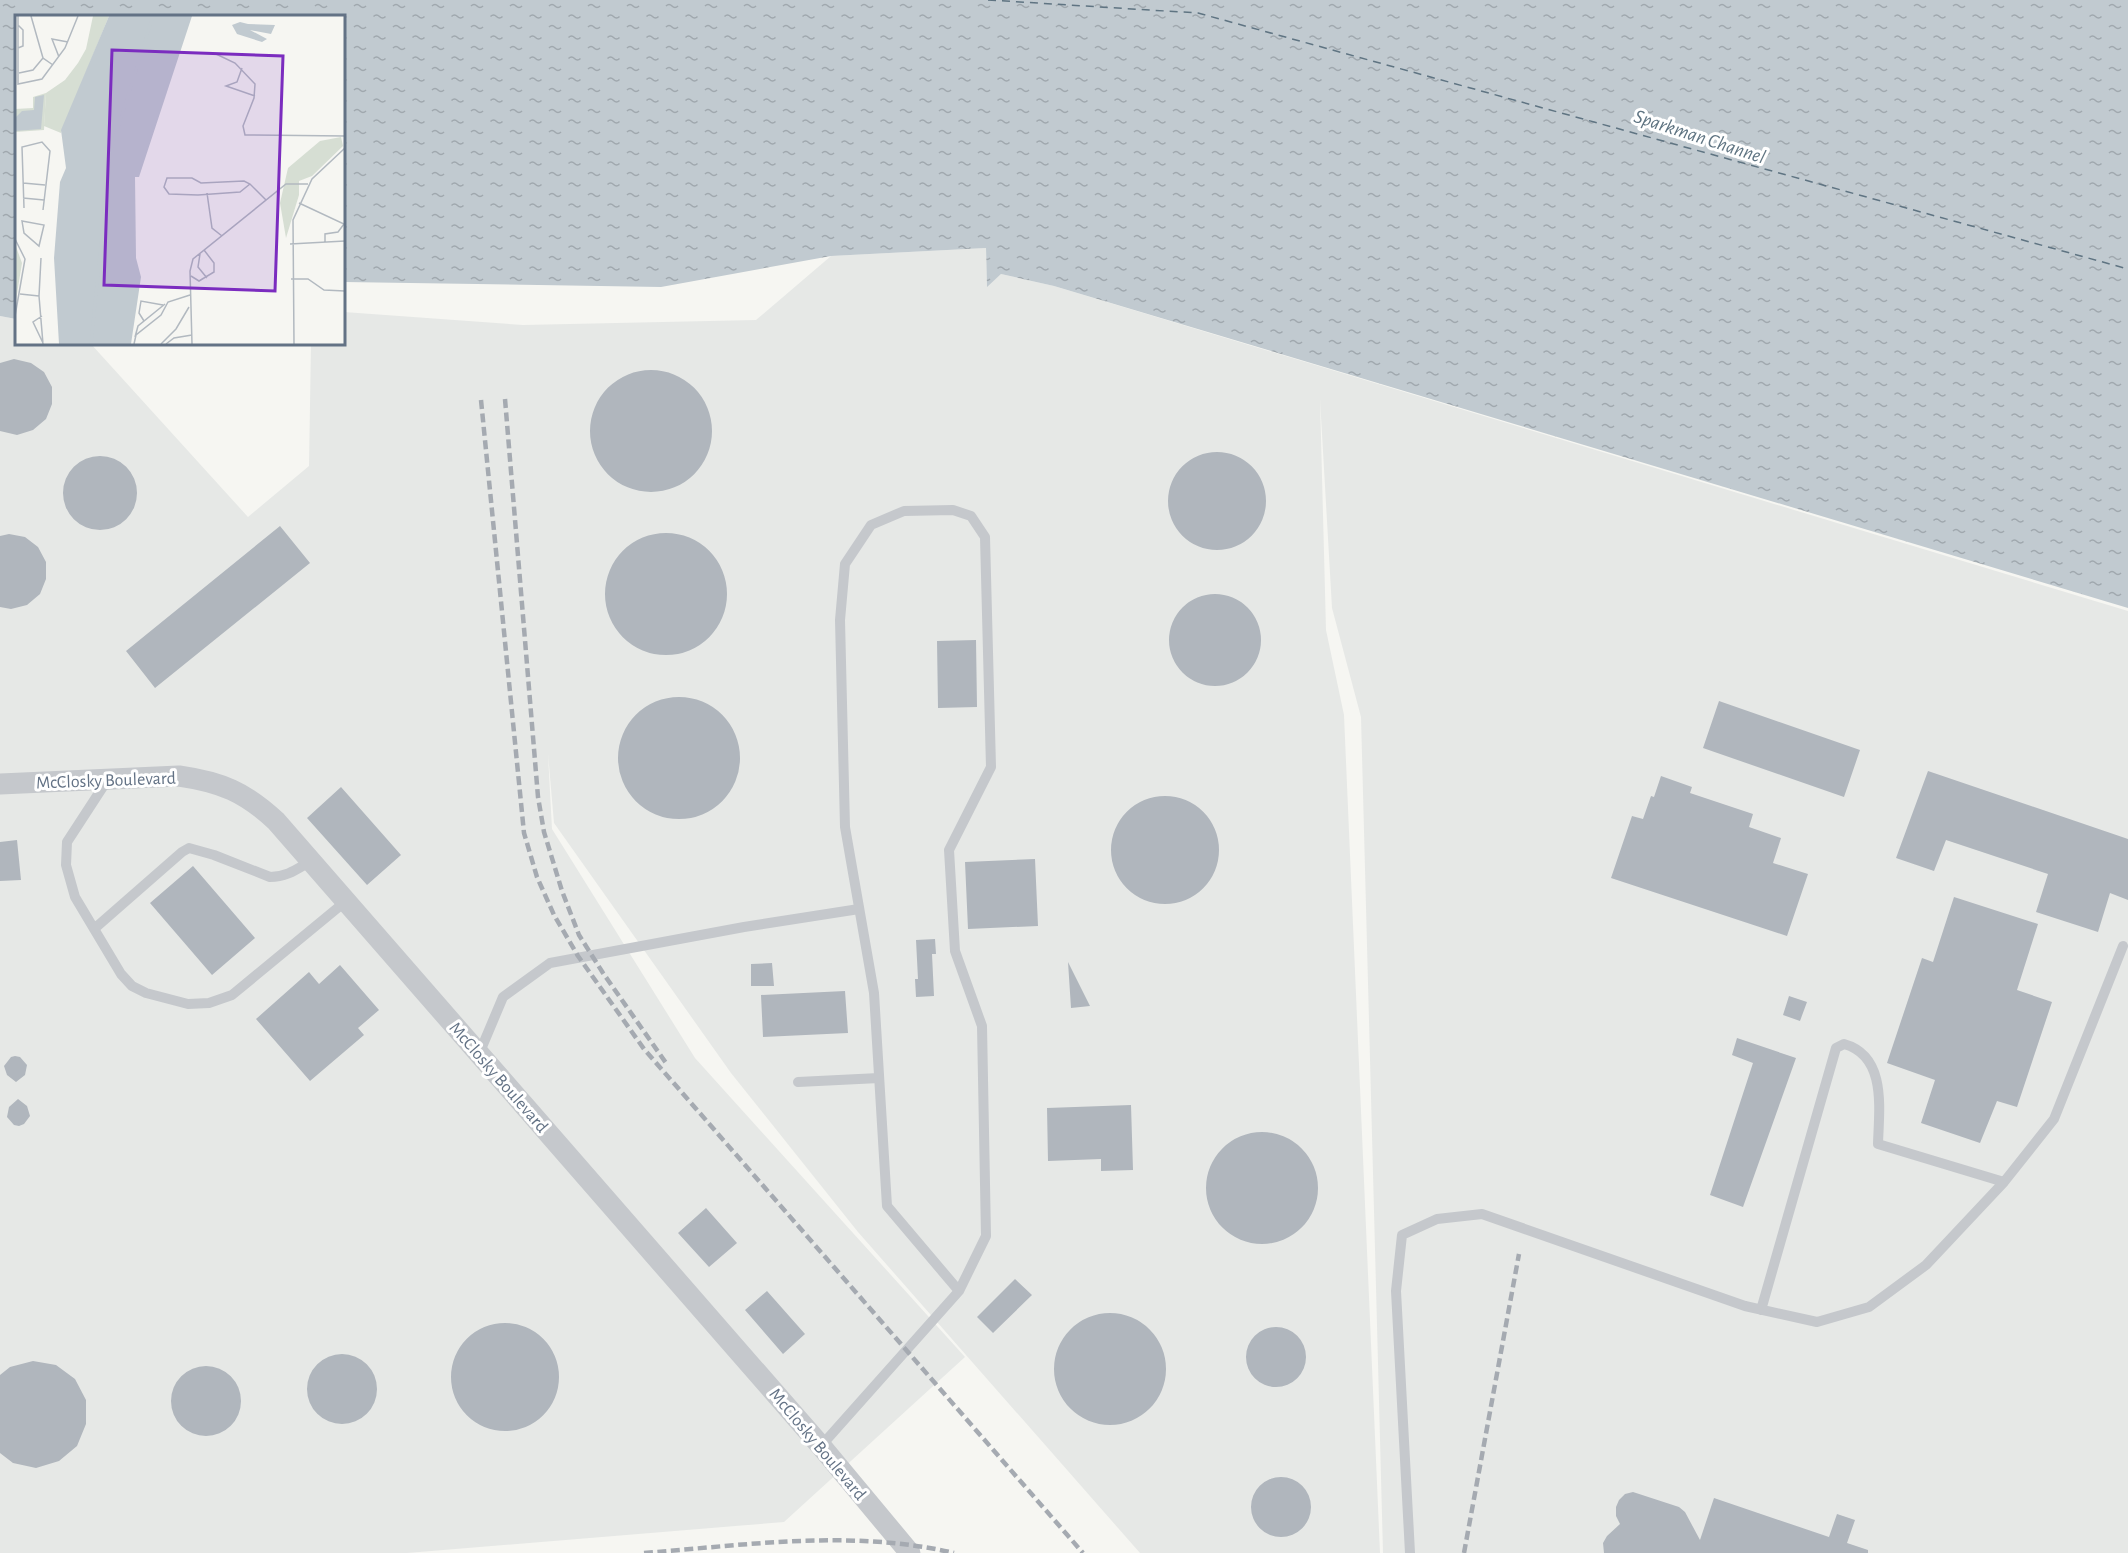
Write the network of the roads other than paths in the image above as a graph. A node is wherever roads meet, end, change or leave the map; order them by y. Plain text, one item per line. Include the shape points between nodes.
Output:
1 (108, 778) junction
2 (0, 784) edge
3 (311, 861) junction
4 (346, 901) junction
5 (859, 909) junction
6 (94, 929) junction
7 (2123, 946) dead end
8 (479, 1054) junction
9 (879, 1078) junction
10 (798, 1082) dead end
11 (2004, 1182) junction
12 (959, 1291) junction
13 (1761, 1310) junction
14 (821, 1446) junction
15 (910, 1553) edge
16 (1410, 1553) edge

1 - 2 street, McClosky Boulevard
1 - 3 street, McClosky Boulevard via 208,780 257,804
1 - 6 lane via 72,832 65,854 75,897
3 - 4 street, McClosky Boulevard
3 - 6 lane via 291,873 270,877 189,848
4 - 6 lane via 232,995 209,1003 169,1000 132,986
4 - 8 street, McClosky Boulevard
5 - 8 lane via 550,963 503,996
5 - 9 lane via 874,993
5 - 12 lane via 845,827 840,620 845,564 871,525 904,511 953,510 971,516 985,537 992,767 949,850 955,951 982,1026 986,1236
7 - 11 lane via 2054,1119
8 - 14 street, McClosky Boulevard
9 - 10 lane
9 - 12 lane via 886,1206
11 - 13 lane via 1926,1265 1869,1307 1817,1322
11 - 13 lane via 1878,1144 1880,1091 1870,1062 1854,1047 1844,1044 1836,1048
12 - 14 lane
13 - 16 lane via 1482,1214 1437,1219 1402,1235 1396,1291
14 - 15 street, McClosky Boulevard

